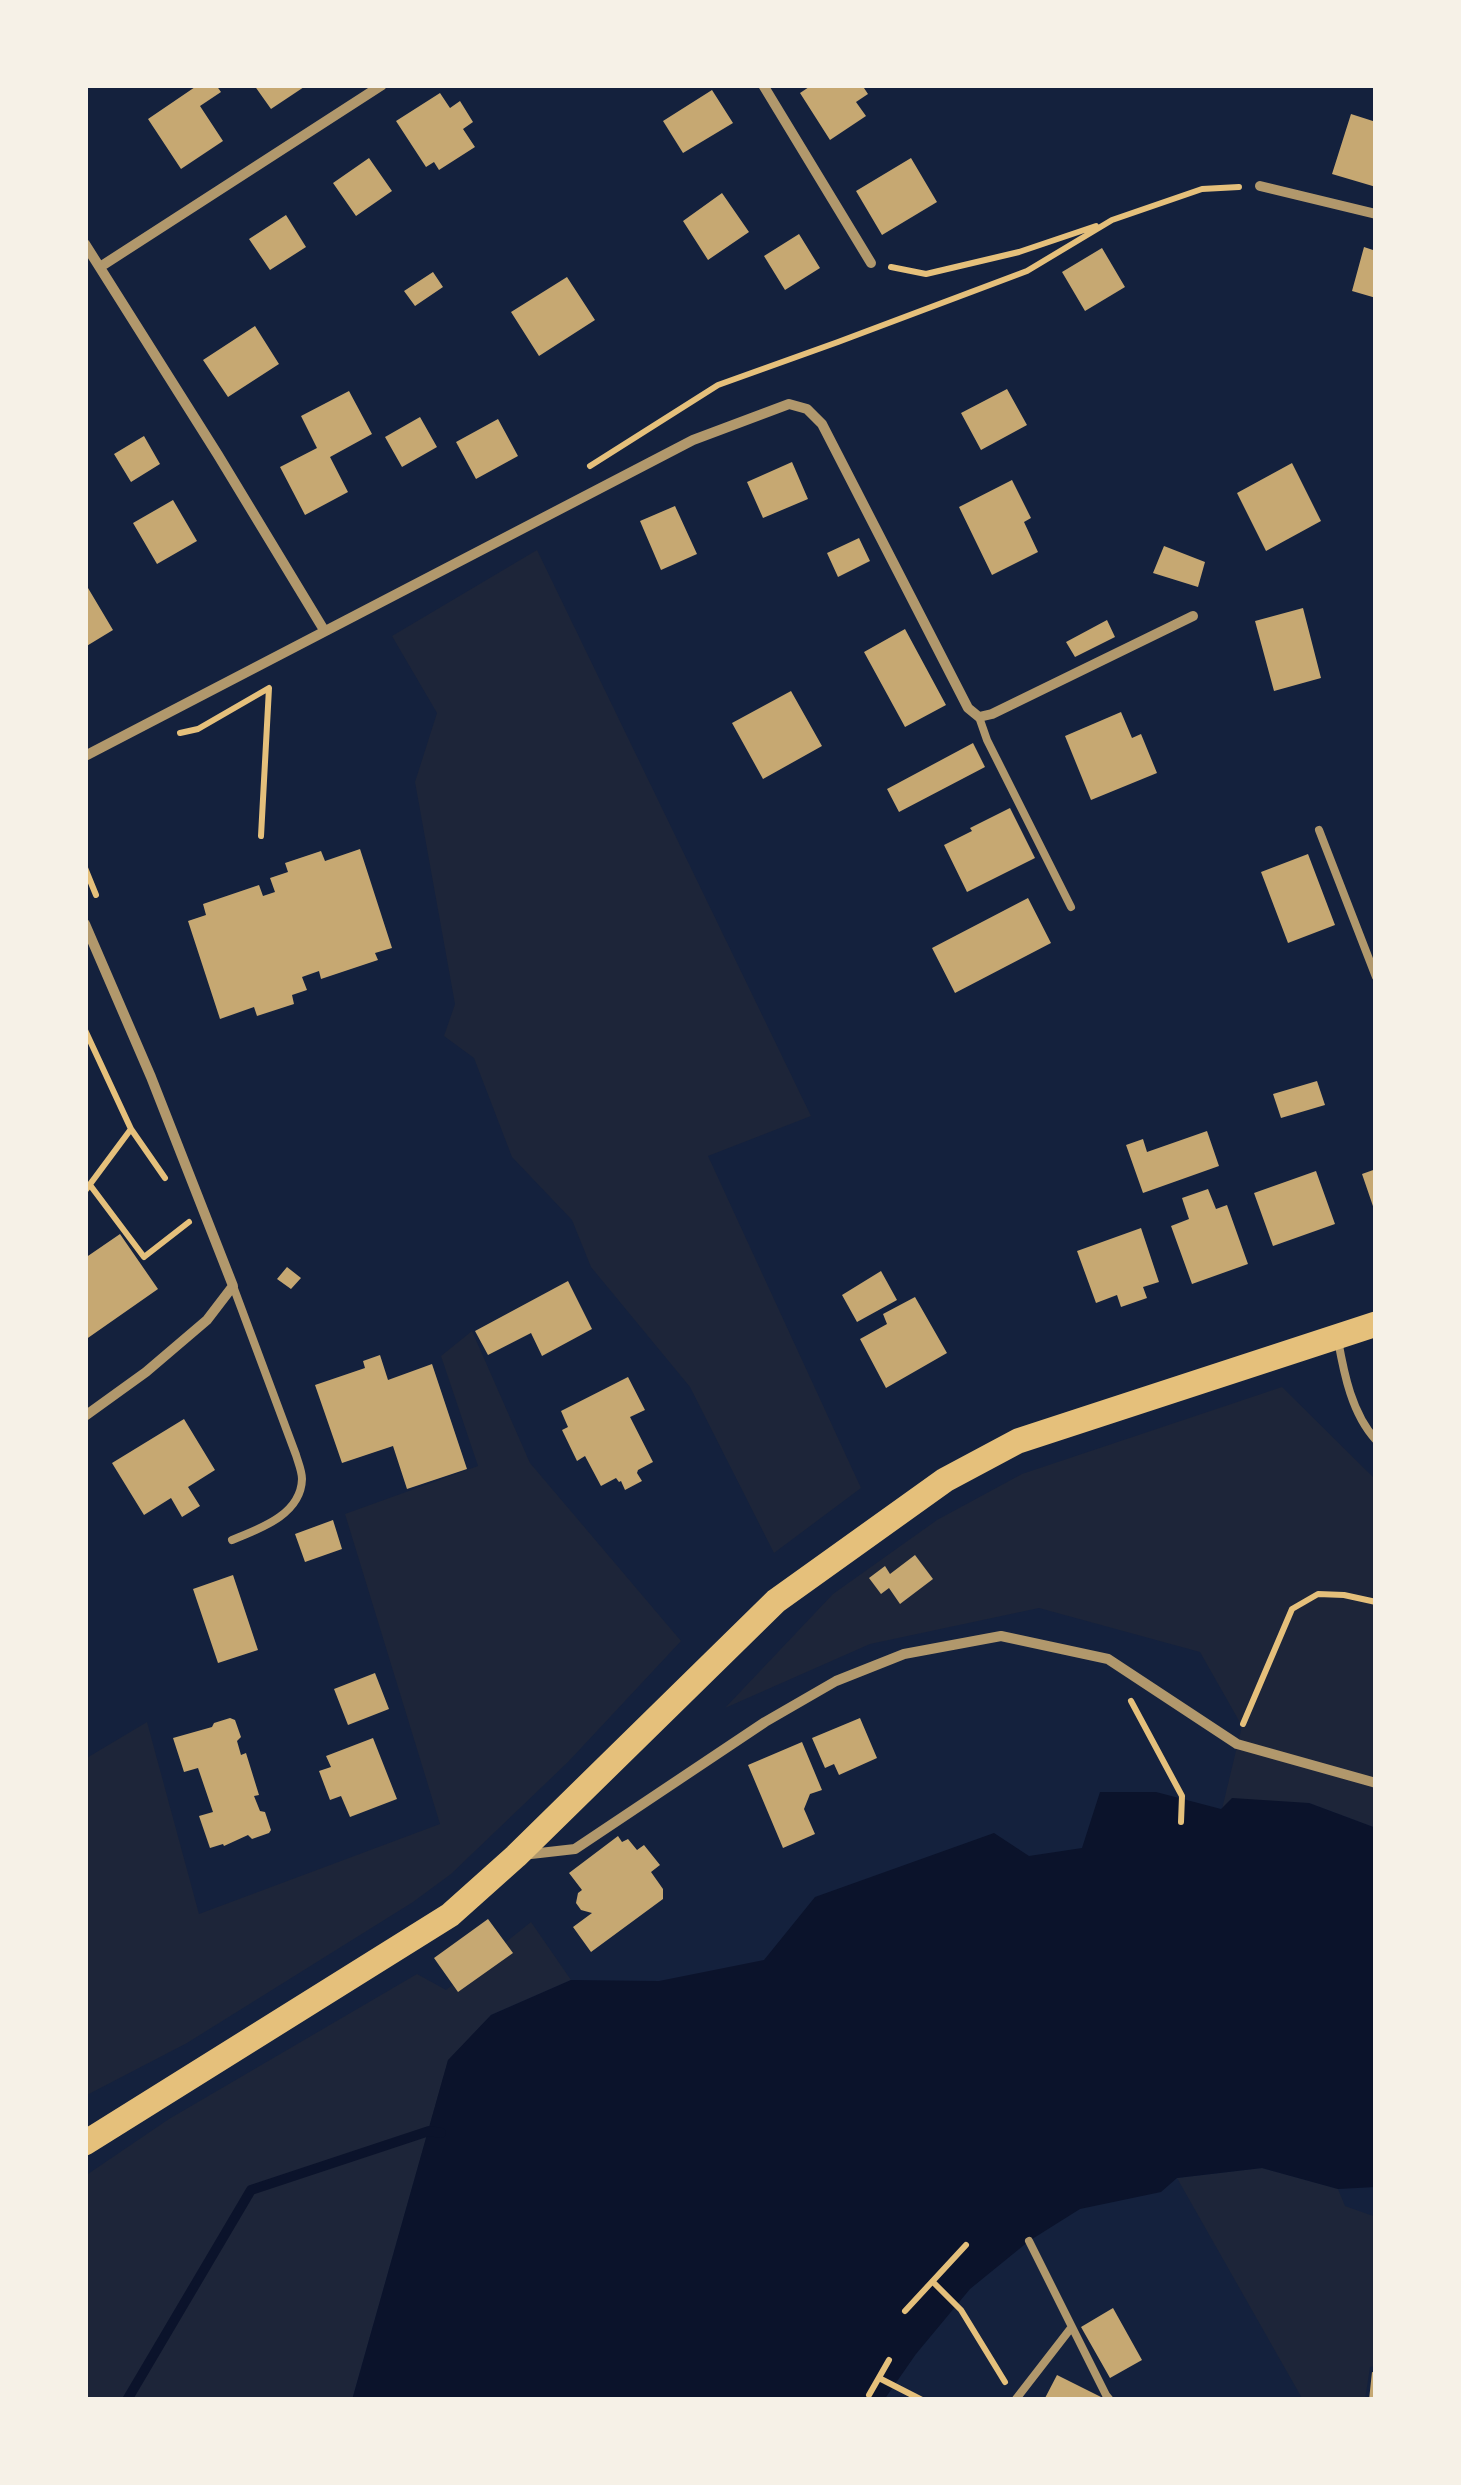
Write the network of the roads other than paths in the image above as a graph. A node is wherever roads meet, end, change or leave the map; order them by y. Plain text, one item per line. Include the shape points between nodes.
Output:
1 (382, 85) edge
2 (763, 85) edge
3 (1260, 186) road end
4 (1376, 214) edge
5 (85, 244) edge
6 (871, 263) road end
7 (100, 267) junction
8 (1193, 616) dead end
9 (324, 630) junction
10 (978, 717) junction
11 (85, 756) edge
12 (1318, 830) dead end
13 (1071, 907) dead end
14 (85, 924) edge
15 (1376, 977) edge
16 (233, 1286) junction
17 (1376, 1324) edge
18 (1337, 1336) junction
19 (85, 1416) edge
20 (1376, 1440) edge
21 (232, 1540) dead end
22 (1376, 1783) edge
23 (516, 1856) junction
24 (85, 2143) edge
25 (1029, 2241) dead end
26 (1070, 2328) junction
27 (1016, 2399) edge
28 (1110, 2400) edge

1 - 7 street
2 - 6 street
3 - 4 street
5 - 7 street
7 - 9 street
8 - 10 street
9 - 10 street via 693,440 789,404 807,409 822,424
9 - 11 street
10 - 13 lane
12 - 15 lane
14 - 16 street
16 - 19 street via 207,1320
16 - 21 lane via 302,1477 292,1506
17 - 18 main road
18 - 20 lane via 1362,1425
18 - 23 main road via 1018,1441 945,1480 776,1601
22 - 23 street via 1237,1744 1108,1659 1001,1636 904,1654 836,1681 575,1849
23 - 24 main road via 450,1915
25 - 26 lane
26 - 27 lane
26 - 28 lane

